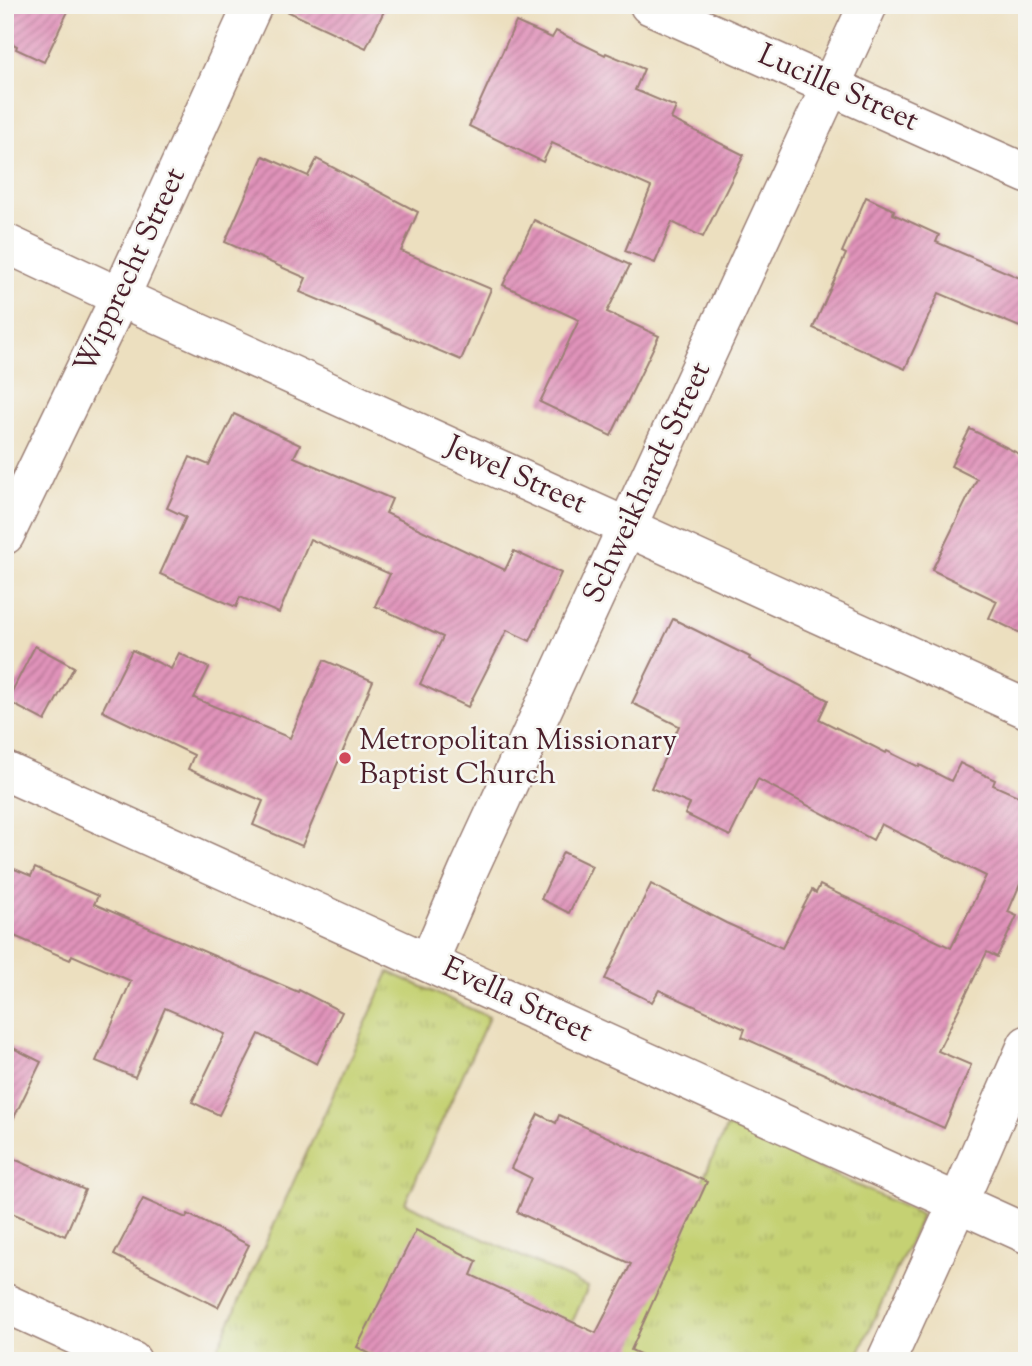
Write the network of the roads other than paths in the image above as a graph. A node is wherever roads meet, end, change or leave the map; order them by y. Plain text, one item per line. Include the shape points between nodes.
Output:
1 (253, 5) edge
2 (649, 5) edge
3 (868, 5) edge
4 (831, 85) junction
5 (1027, 174) edge
6 (5, 243) edge
7 (120, 297) junction
8 (628, 526) junction
9 (5, 535) edge
10 (1027, 709) edge
11 (5, 771) edge
12 (429, 961) junction
13 (1027, 1045) edge
14 (958, 1203) junction
15 (1027, 1234) edge
16 (5, 1303) edge
17 (132, 1361) edge
18 (886, 1361) edge

1 - 7 street, Wipprecht Street
2 - 4 street, Lucille Street
3 - 4 street, Schweikhardt Street
4 - 5 street, Lucille Street
4 - 8 street, Schweikhardt Street
6 - 7 street, Jewel Street
7 - 8 street, Jewel Street
7 - 9 street, Wipprecht Street
8 - 10 street, Jewel Street
8 - 12 street, Schweikhardt Street
11 - 12 street, Evella Street
12 - 14 street, Evella Street
13 - 14 street
14 - 15 street, Evella Street
14 - 18 street
16 - 17 street

